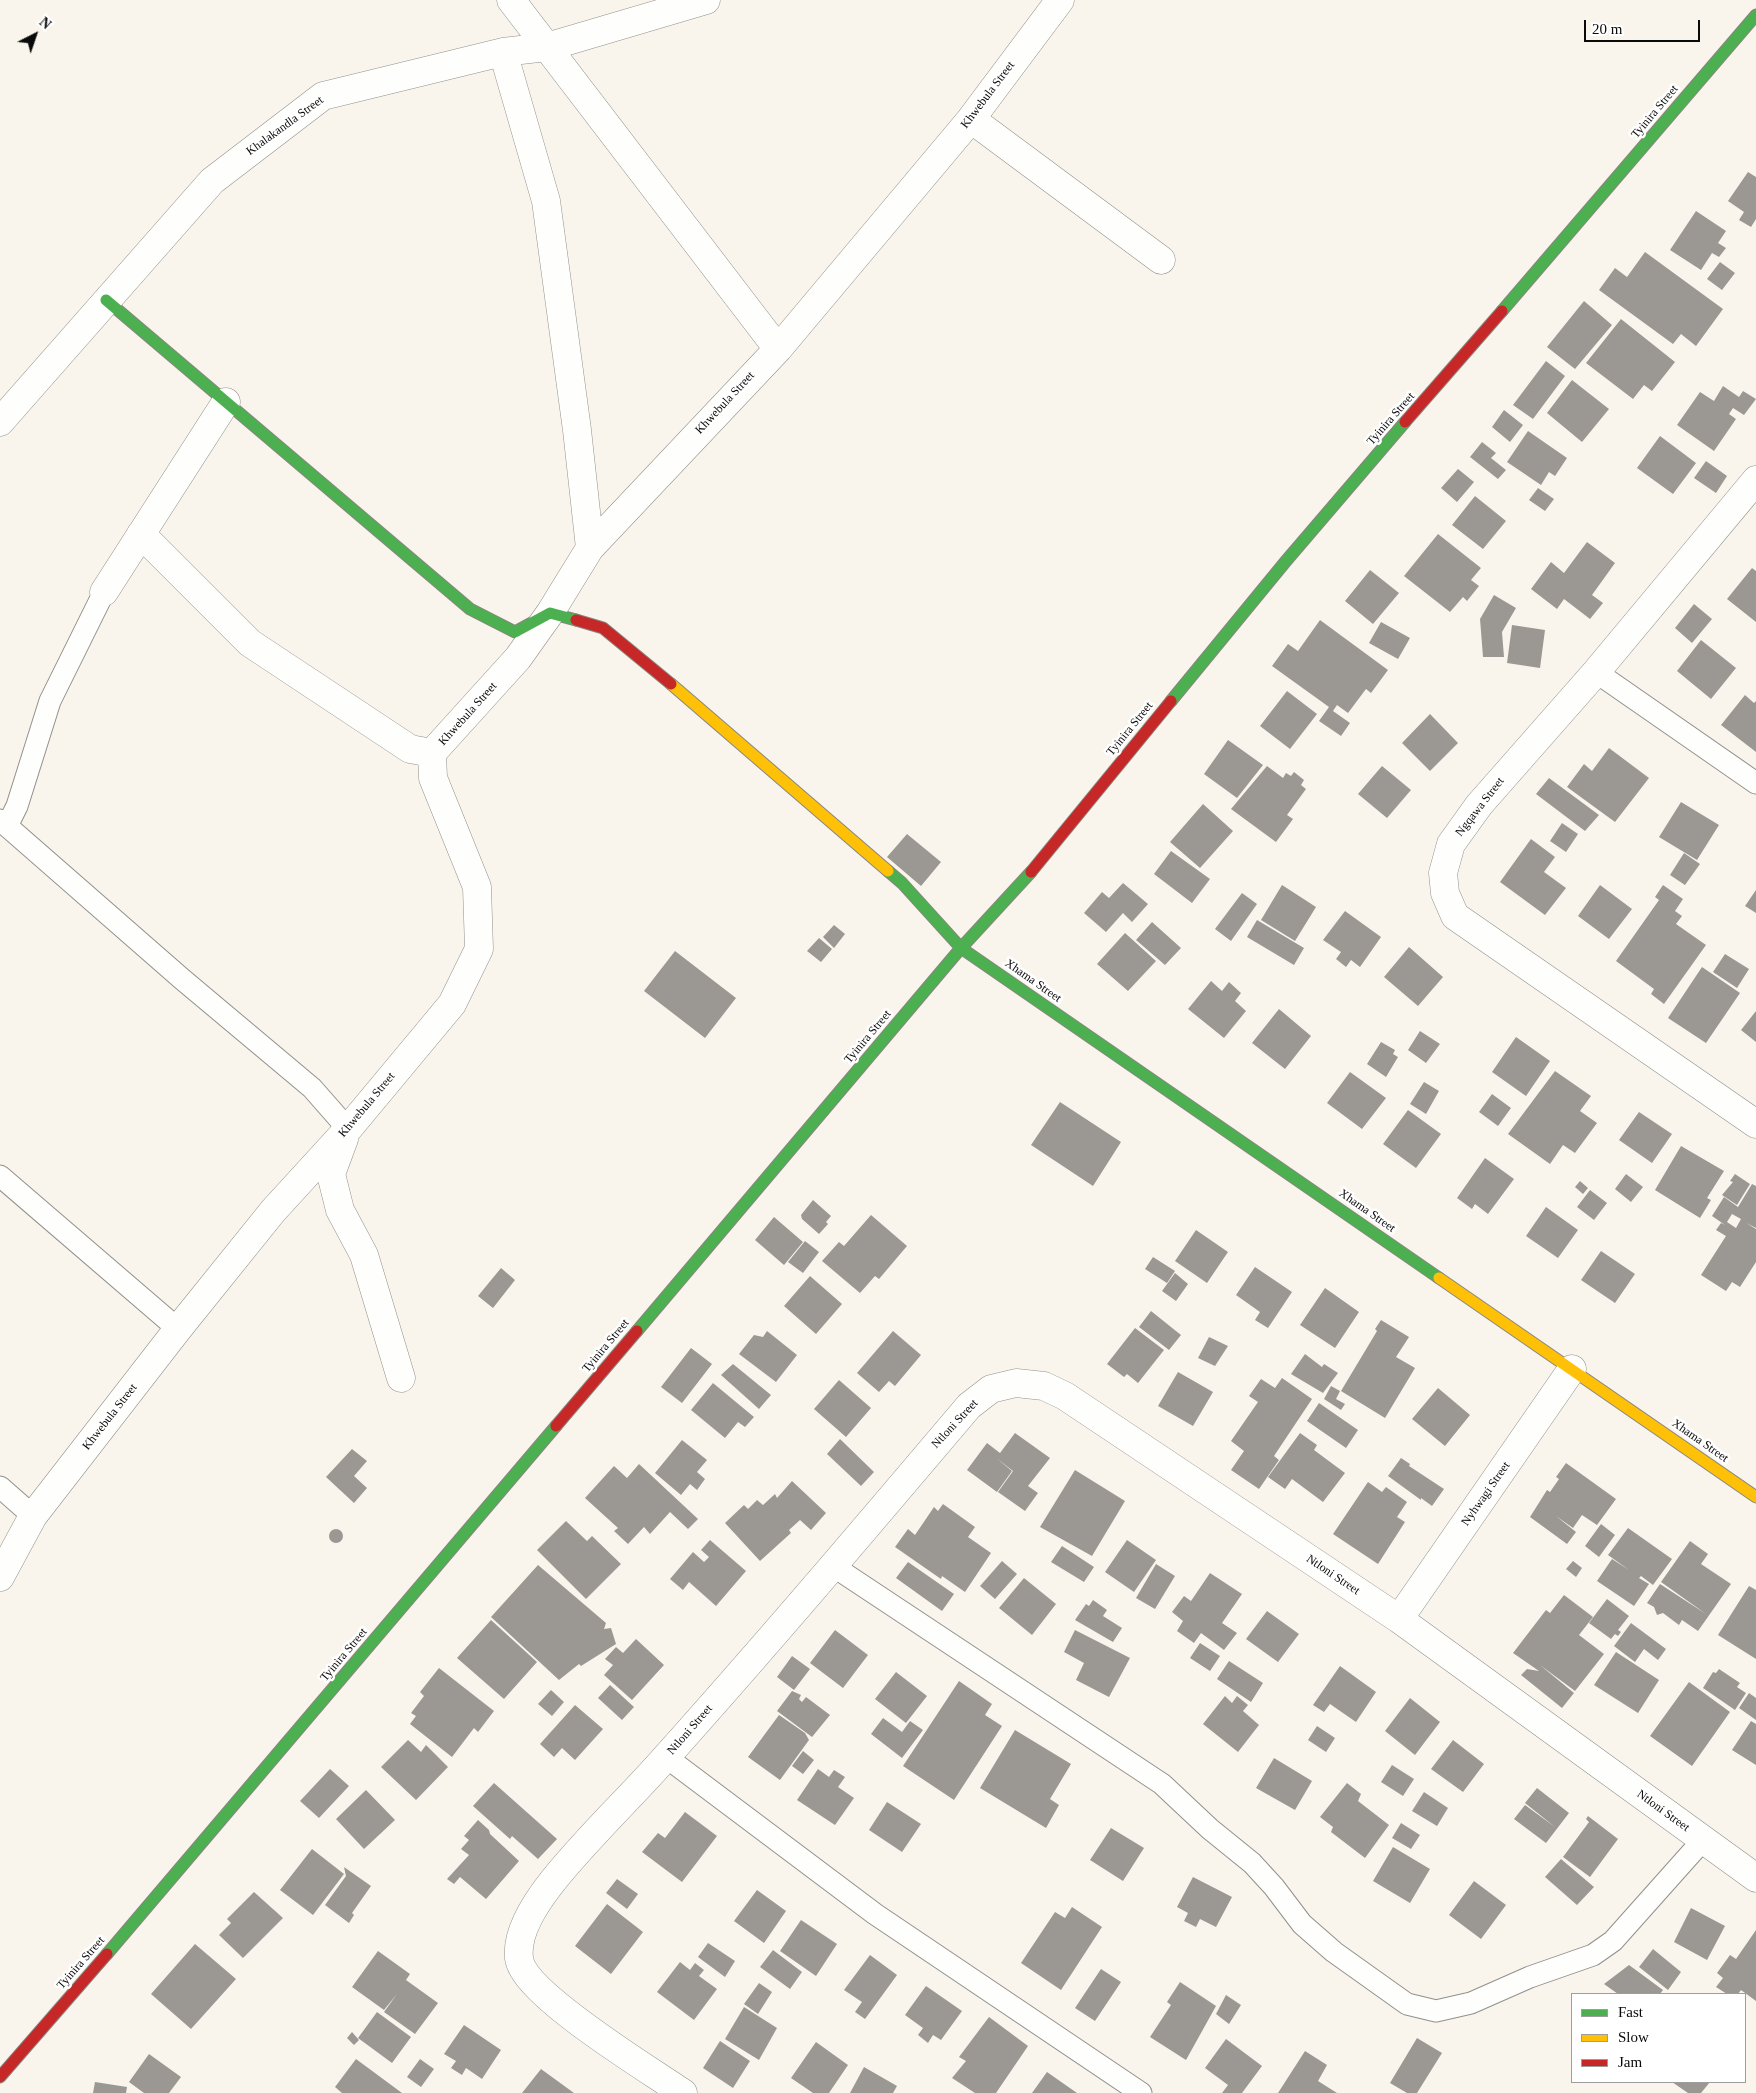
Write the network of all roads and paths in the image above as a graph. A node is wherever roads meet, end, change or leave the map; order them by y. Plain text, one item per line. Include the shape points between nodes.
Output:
1 (511, 0) edge
2 (706, 0) edge
3 (1060, 0) edge
4 (1756, 15) edge
5 (547, 47) junction
6 (503, 52) junction
7 (971, 119) junction
8 (1161, 260) dead end
9 (106, 300) junction
10 (778, 349) junction
11 (226, 402) junction
12 (0, 422) edge
13 (1756, 480) edge
14 (141, 534) junction
15 (590, 548) junction
16 (104, 592) joint
17 (550, 613) junction
18 (1596, 672) junction
19 (432, 753) junction
20 (1756, 783) edge
21 (4, 823) edge
22 (961, 948) junction
23 (1756, 1124) edge
24 (348, 1129) junction
25 (0, 1176) edge
26 (178, 1330) junction
27 (1572, 1369) junction
28 (402, 1378) dead end
29 (0, 1487) edge
30 (1756, 1497) edge
31 (33, 1516) junction
32 (833, 1566) junction
33 (0, 1577) edge
34 (1399, 1619) junction
35 (666, 1758) junction
36 (1703, 1840) junction
37 (1756, 1878) edge
38 (0, 2077) edge
39 (683, 2093) edge
40 (1141, 2093) edge

1 - 5 street
2 - 5 street, Khalakandla Street
3 - 7 street, Khwebula Street
4 - 22 street, Tyinira Street via 1286,561 1033,870
5 - 6 street, Khalakandla Street
5 - 10 street
6 - 9 street, Khalakandla Street via 323,96 212,181
6 - 15 street via 546,201
7 - 8 street
7 - 10 street, Khwebula Street
9 - 11 street
9 - 12 street, Khalakandla Street
10 - 15 street, Khwebula Street
11 - 14 street
11 - 17 street via 470,609 515,632
13 - 18 street, Ngqawa Street
14 - 16 street
14 - 19 street via 250,643 410,749
15 - 17 street, Khwebula Street
16 - 21 lane via 50,701 17,806
17 - 19 street, Khwebula Street via 518,658
17 - 22 street, Xhama Street via 603,628 902,883
18 - 20 lane
18 - 23 street, Ngqawa Street via 1479,805 1451,844 1443,873 1445,893 1455,916
19 - 24 street, Khwebula Street via 433,778 477,887 479,949 452,1004
21 - 24 lane via 312,1088
22 - 27 street, Xhama Street
22 - 38 street, Tyinira Street via 154,1900
24 - 26 street, Khwebula Street via 273,1210
24 - 28 street via 331,1174 340,1210 364,1255
25 - 26 lane
26 - 31 street, Khwebula Street
27 - 30 street, Xhama Street
27 - 34 street, Nyhwagi Street
29 - 31 lane
31 - 33 street, Khwebula Street
32 - 34 street, Ntloni Street via 969,1406 991,1389 1016,1383 1044,1386 1065,1396
32 - 35 street, Ntloni Street
32 - 36 lane via 1162,1784 1252,1863 1302,1924 1334,1952 1407,2004 1420,2009 1436,2011 1471,2002 1592,1955 1613,1941
34 - 36 street, Ntloni Street
35 - 39 street, Ntloni Street via 551,1883 527,1922 519,1944 519,1960 529,1979 564,2012
35 - 40 lane via 874,1914
36 - 37 street, Ntloni Street

